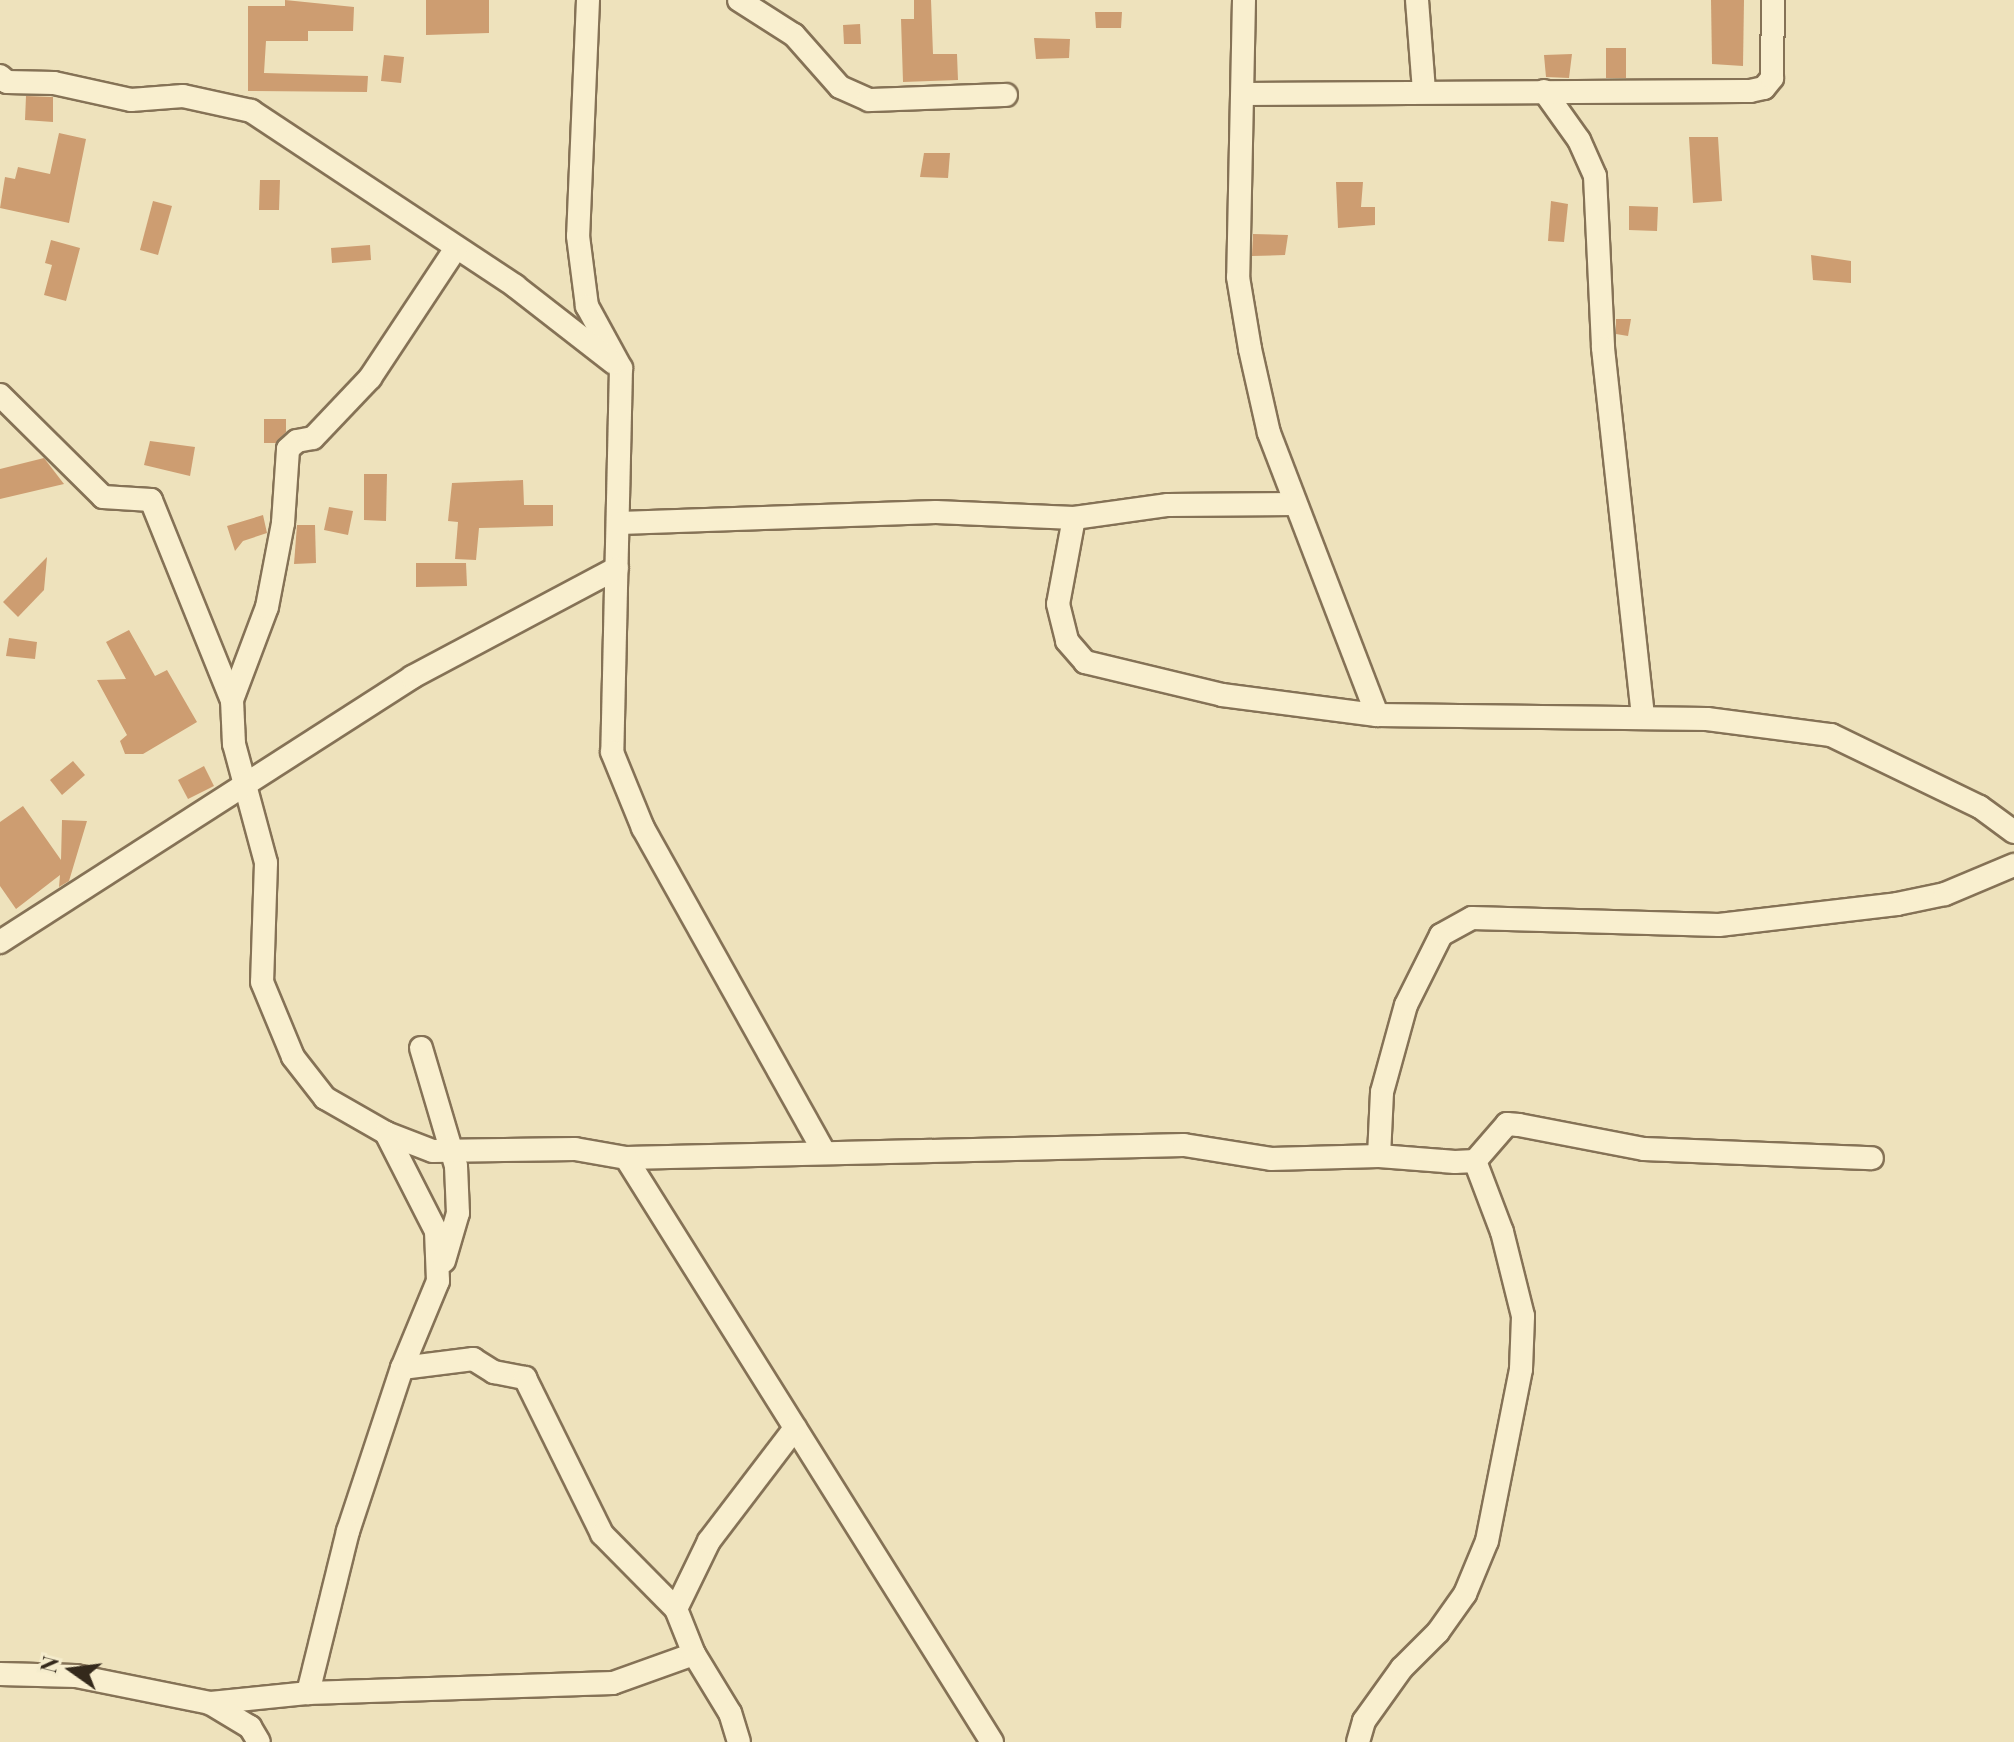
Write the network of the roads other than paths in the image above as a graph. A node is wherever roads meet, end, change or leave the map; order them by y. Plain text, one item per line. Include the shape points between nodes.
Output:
1 (588, 0) edge
2 (739, 0) edge
3 (1244, 0) edge
4 (1417, 0) edge
5 (1773, 0) edge
6 (0, 76) edge
7 (1424, 91) junction
8 (1544, 91) junction
9 (1243, 94) junction
10 (1006, 95) dead end
11 (456, 248) junction
12 (621, 368) junction
13 (0, 395) edge
14 (1295, 504) junction
15 (1074, 518) junction
16 (620, 523) junction
17 (617, 568) junction
18 (232, 700) junction
19 (1377, 715) junction
20 (1643, 717) junction
21 (246, 787) junction
22 (2014, 832) edge
23 (2014, 865) edge
24 (0, 942) edge
25 (421, 1048) dead end
26 (386, 1133) junction
27 (452, 1151) junction
28 (824, 1152) junction
29 (1379, 1156) junction
30 (626, 1158) junction
31 (1872, 1158) dead end
32 (1475, 1161) junction
33 (438, 1281) junction
34 (402, 1368) junction
35 (795, 1428) junction
36 (676, 1609) junction
37 (694, 1654) junction
38 (0, 1674) edge
39 (308, 1693) junction
40 (210, 1703) junction
41 (259, 1742) edge
42 (739, 1742) edge
43 (992, 1742) edge
44 (1358, 1742) edge

1 - 12 street via 578,236 587,306
2 - 10 street via 794,35 840,87 869,100
3 - 9 street
4 - 7 street
5 - 8 street via 1775,54 1772,78 1764,88
6 - 11 street via 7,82 54,83 131,100 183,96 251,111
7 - 8 street
7 - 9 street
8 - 20 street via 1579,140 1595,176 1604,363
9 - 14 street via 1238,277 1269,433
11 - 12 street
11 - 18 street via 370,378 313,438 288,449 283,523 270,593
12 - 16 street
13 - 18 street via 103,497 151,500
14 - 15 street via 1168,505
14 - 19 street
15 - 16 street via 936,512
15 - 19 street via 1058,604 1067,641 1085,662 1222,695
16 - 17 street
17 - 21 street via 412,677
17 - 28 street via 612,752 643,828
18 - 21 street via 234,744
19 - 20 street
20 - 22 street via 1707,719 1831,735 1980,807
21 - 24 street
21 - 26 street via 266,863 262,982 293,1057 325,1098
23 - 29 street via 1945,894 1897,904 1719,925 1472,918 1441,935 1406,1005 1382,1092
25 - 27 street
26 - 27 street via 433,1151
26 - 33 street via 436,1231
27 - 30 street via 575,1149
27 - 33 street via 458,1213
28 - 29 street via 1184,1145 1271,1159
28 - 30 street
29 - 32 street
30 - 35 street
31 - 32 street via 1644,1149 1507,1124
32 - 44 street via 1502,1232 1523,1316 1521,1369 1492,1513 1465,1594 1438,1632 1402,1668 1364,1721
33 - 34 street
34 - 36 street via 473,1359 494,1372 525,1378 602,1534
34 - 39 street via 348,1531
35 - 36 street via 709,1541
35 - 43 street
36 - 37 street
37 - 39 street via 613,1683
37 - 42 street via 730,1713
38 - 40 street via 76,1676
39 - 40 street
40 - 41 street via 250,1727

